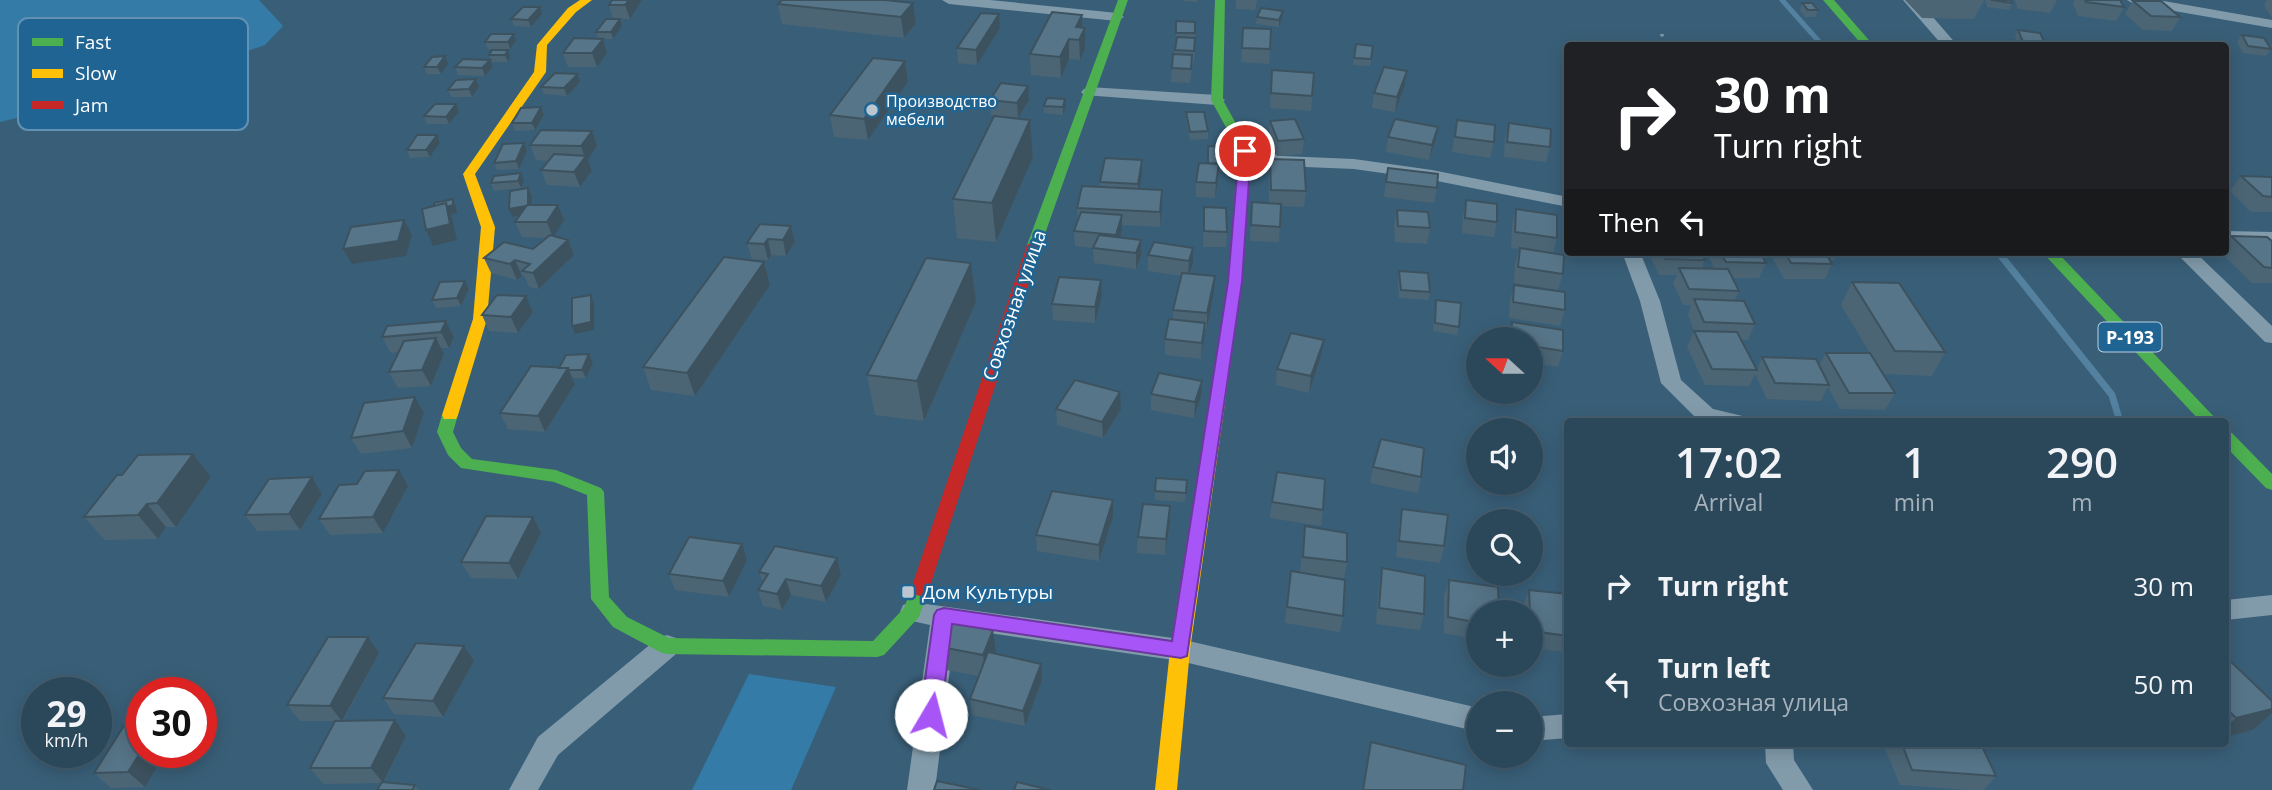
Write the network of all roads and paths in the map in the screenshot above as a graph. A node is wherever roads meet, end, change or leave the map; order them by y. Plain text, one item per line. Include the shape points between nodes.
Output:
1 (587, 0) edge
2 (948, 0) edge
3 (1123, 0) edge
4 (1220, 0) edge
5 (1828, 0) edge
6 (1910, 0) edge
7 (2134, 0) edge
8 (1117, 17) junction
9 (2272, 24) edge
10 (1661, 34) dead end
11 (1662, 42) edge
12 (1865, 42) edge
13 (1947, 42) edge
14 (1089, 92) junction
15 (1217, 100) junction
16 (1245, 151) junction
17 (1564, 201) edge
18 (2229, 236) edge
19 (2272, 237) edge
20 (1633, 256) edge
21 (2053, 256) edge
22 (2188, 256) edge
23 (2272, 337) edge
24 (1720, 418) edge
25 (2207, 418) edge
26 (2229, 440) edge
27 (2272, 484) edge
28 (2272, 605) edge
29 (2229, 610) edge
30 (912, 612) junction
31 (944, 615) junction
32 (667, 646) junction
33 (1181, 650) junction
34 (1466, 717) edge
35 (1564, 726) edge
36 (1543, 728) edge
37 (1779, 747) edge
38 (523, 790) edge
39 (921, 790) edge
40 (1166, 790) edge
41 (1799, 790) edge

1 - 32 main road via 572,10 542,46 540,72 468,174 488,226 480,319 445,432 467,464 556,476 596,492 600,599 620,622
2 - 8 street
3 - 8 main road, Совхозная улица
4 - 15 main road
5 - 12 main road
6 - 13 street
7 - 9 street
8 - 14 main road, Совхозная улица
10 - 11 path
14 - 15 street
14 - 30 main road, Совхозная улица via 1004,330
15 - 16 main road
16 - 17 street via 1281,162 1354,164 1432,175
16 - 33 main road via 1235,282
18 - 19 lane
20 - 24 street via 1650,301 1671,383 1706,415
21 - 25 main road, Р-193
22 - 23 street
26 - 27 main road
28 - 29 street
30 - 31 street
30 - 32 main road via 877,649
31 - 33 street
31 - 39 street
32 - 38 street via 548,746
33 - 34 street
33 - 40 main road
35 - 36 street
37 - 41 street via 1780,763

